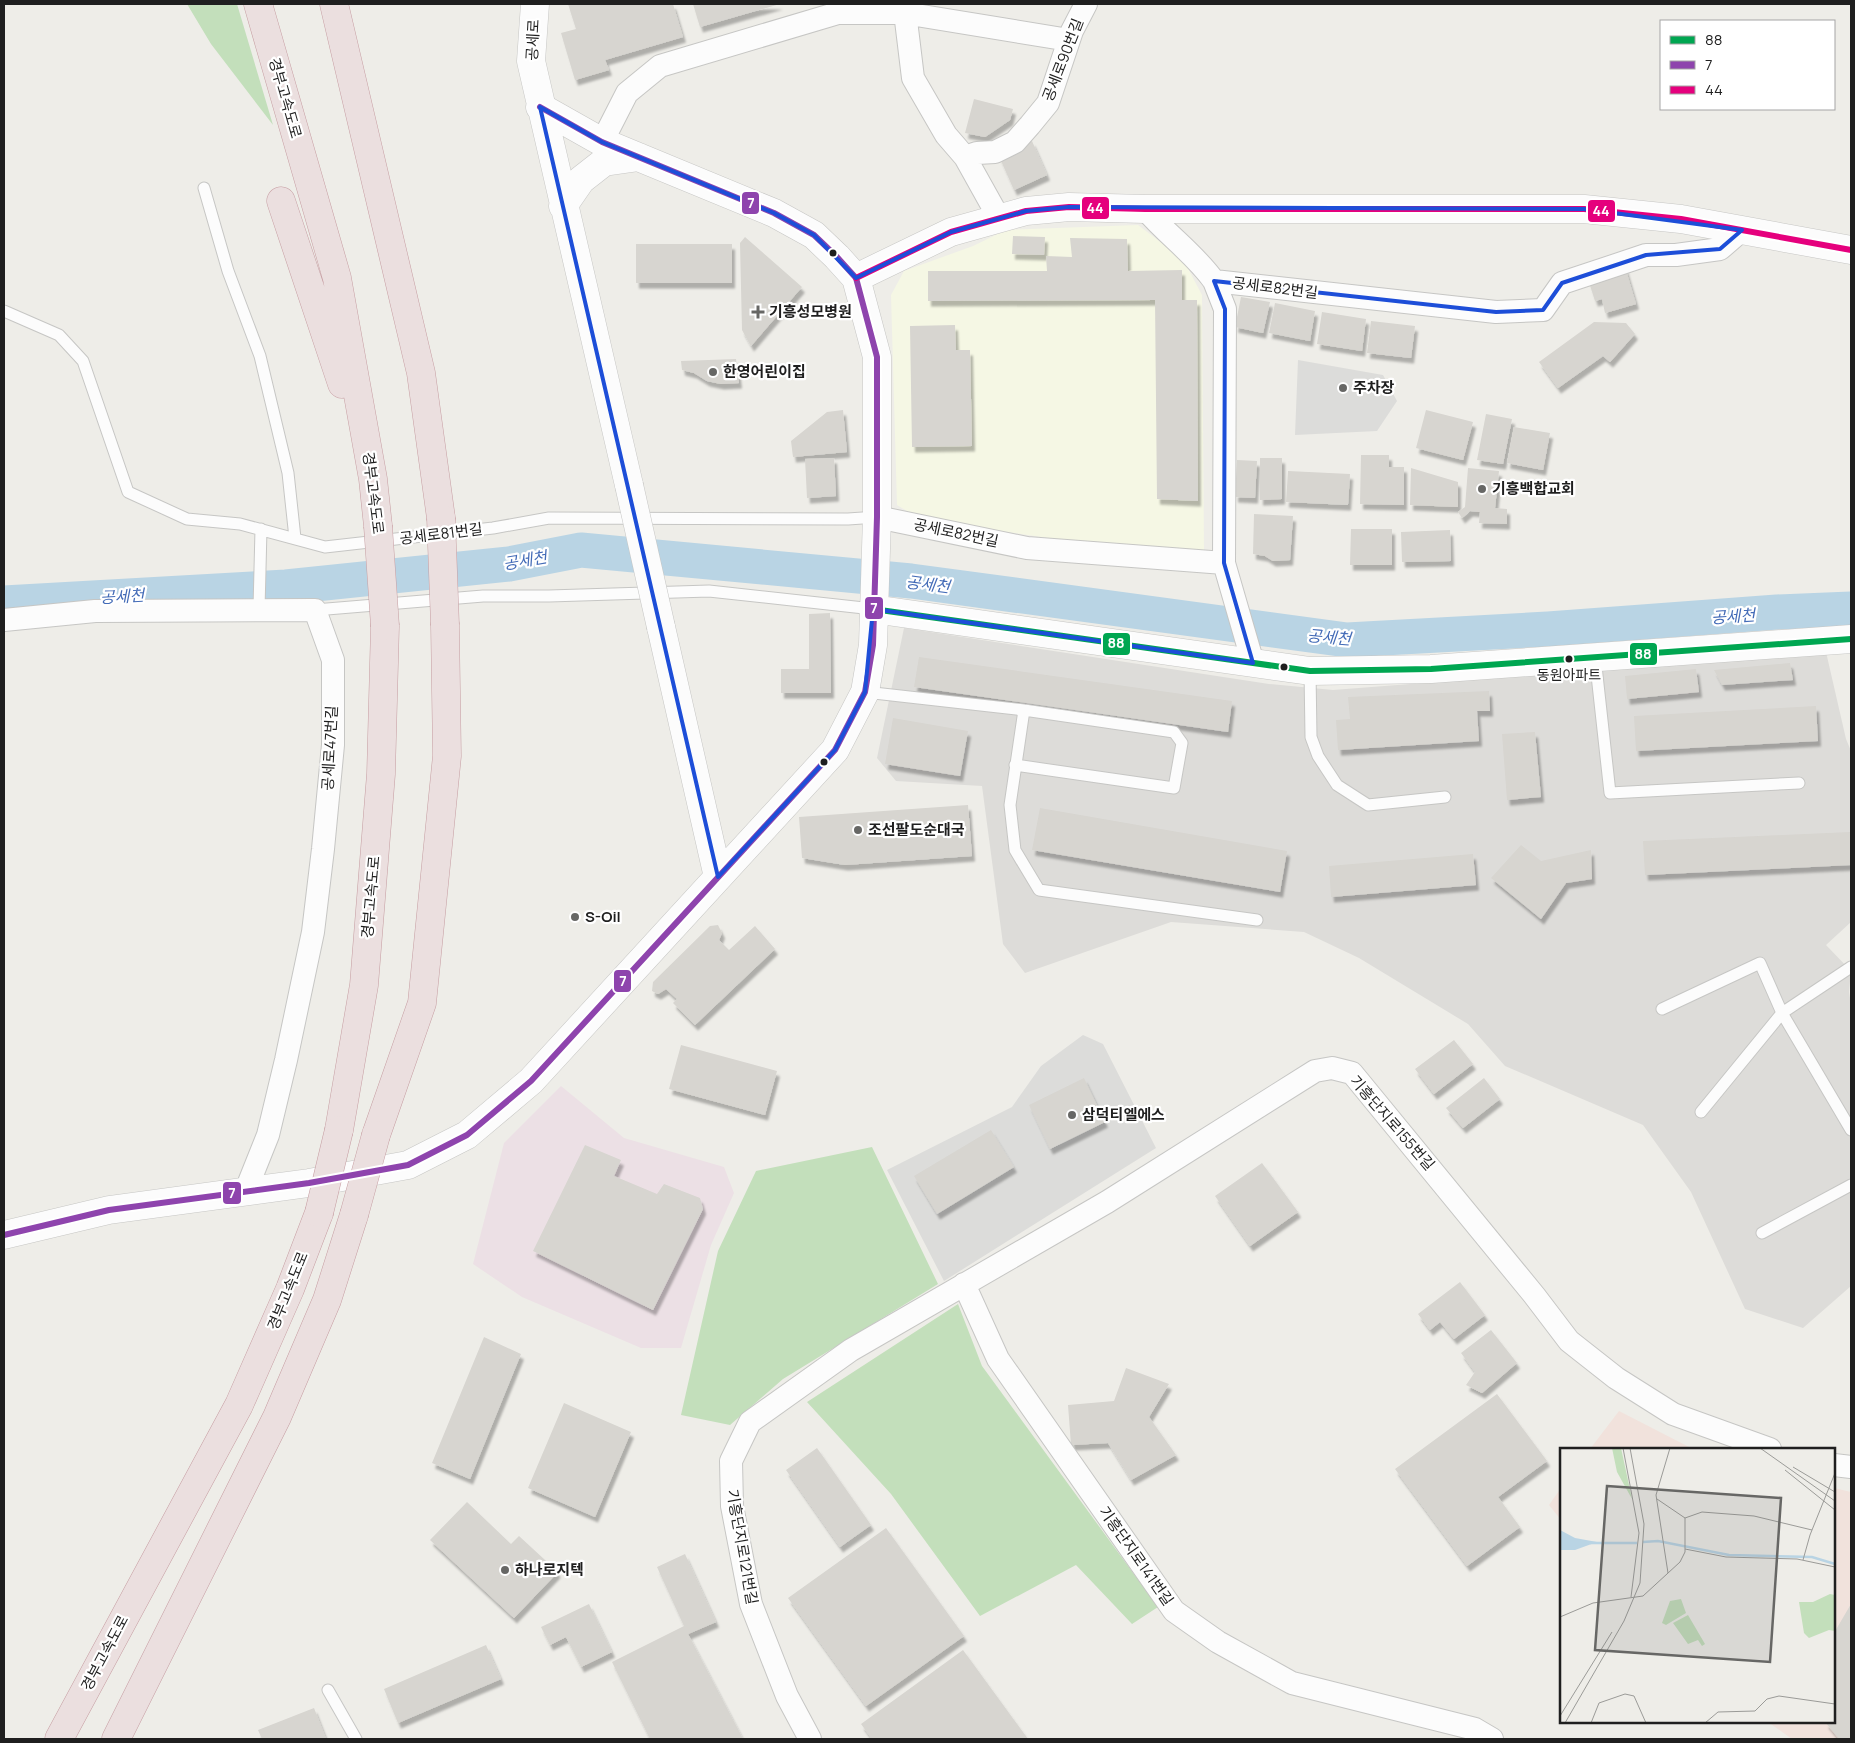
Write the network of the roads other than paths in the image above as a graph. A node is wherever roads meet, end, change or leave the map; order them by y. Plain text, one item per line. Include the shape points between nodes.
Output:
1 (258, 4) edge
2 (334, 4) edge
3 (535, 4) edge
4 (1086, 4) edge
5 (904, 8) edge
6 (1069, 40) junction
7 (540, 107) junction
8 (602, 142) junction
9 (639, 157) junction
10 (965, 157) junction
11 (204, 188) dead end
12 (281, 200) dead end
13 (563, 206) junction
14 (1145, 209) junction
15 (999, 218) junction
16 (1742, 230) junction
17 (1851, 250) edge
18 (856, 278) junction
19 (1214, 280) junction
20 (4, 311) edge
21 (373, 479) junction
22 (876, 528) junction
23 (261, 530) junction
24 (295, 538) junction
25 (1224, 562) junction
26 (260, 608) junction
27 (873, 609) junction
28 (314, 610) junction
29 (4, 620) edge
30 (1851, 639) edge
31 (1595, 657) junction
32 (1253, 662) junction
33 (1310, 670) junction
34 (865, 692) junction
35 (1024, 710) junction
36 (1015, 765) junction
37 (1799, 783) dead end
38 (1445, 797) dead end
39 (718, 877) junction
40 (1257, 920) dead end
41 (1851, 967) edge
42 (1662, 1009) dead end
43 (1782, 1013) junction
44 (1701, 1112) dead end
45 (1851, 1130) edge
46 (1851, 1185) edge
47 (246, 1190) junction
48 (1762, 1232) dead end
49 (4, 1235) edge
50 (964, 1284) junction
51 (1767, 1448) edge
52 (1835, 1465) edge
53 (1851, 1467) edge
54 (328, 1690) dead end
55 (59, 1739) edge
56 (116, 1739) edge
57 (356, 1739) edge
58 (810, 1739) edge
59 (1492, 1739) edge

1 - 21 highway, 경부고속도로 via 337,278
2 - 56 highway, bridge via 421,373 441,518 447,756 422,1003 376,1135 327,1300 277,1417
3 - 7 street, 공세로 via 531,61
4 - 6 street, 공세로90번길
5 - 6 street
5 - 8 street via 838,13 660,66 626,93
5 - 10 street via 913,78 946,135
6 - 10 street, 공세로90번길 via 1048,103 1020,137 996,152 977,152
7 - 8 street
7 - 13 street, 공세로
8 - 9 street
9 - 13 street via 604,162 581,180
9 - 18 street via 774,213 814,235
10 - 15 street
11 - 24 lane via 228,271 260,356 288,473
12 - 21 highway
13 - 39 street, 공세로, bridge
14 - 15 street via 1069,206 1026,210
14 - 16 street via 1584,209 1681,219
14 - 19 street via 1164,231 1200,261
15 - 18 street via 951,232
16 - 17 street
16 - 19 street, 공세로82번길 via 1720,249 1646,255 1562,283 1543,310 1496,312
18 - 22 street via 877,357
19 - 25 street, 공세로82번길 via 1225,309
20 - 23 lane, 공세로81번길 via 59,335 83,361 128,492 187,519 240,524
21 - 55 highway, 경부고속도로, bridge via 384,626 381,774 364,985 339,1130 318,1213 290,1289 239,1405
22 - 24 lane, 공세로81번길 via 848,519 549,518 493,528 325,547
22 - 25 street, 공세로82번길 via 1027,548
22 - 27 street
23 - 24 lane, 공세로81번길
23 - 26 lane
25 - 32 street
26 - 28 street
26 - 29 street via 95,611
27 - 28 lane via 709,591 483,596
27 - 32 street
27 - 34 street via 873,645
28 - 47 street, 공세로47번길 via 333,660 333,745 324,849 313,932 286,1060 268,1135
30 - 31 street
31 - 33 street via 1431,669
31 - 37 lane via 1610,792
32 - 33 street
33 - 38 lane via 1312,737 1318,756 1337,785 1368,805
34 - 35 lane
34 - 39 street via 835,750
35 - 36 lane
35 - 36 lane via 1174,732 1182,743 1174,788
36 - 40 lane via 1010,805 1015,850 1039,890
39 - 47 street via 531,1081 467,1135 408,1165 309,1184
41 - 43 lane
42 - 43 lane via 1760,963
43 - 44 lane
43 - 45 lane
46 - 48 lane
47 - 49 street via 110,1210
50 - 51 street, 기흥단지로155번길 via 1106,1202 1283,1090 1315,1072 1332,1068 1352,1073 1367,1089 1569,1341 1616,1378 1673,1414
50 - 58 street, 기흥단지로121번길 via 851,1350 750,1422 730,1461 732,1506 751,1604 787,1696
50 - 59 street, 기흥단지로141번길 via 998,1359 1174,1611 1218,1642 1292,1683 1475,1729
52 - 53 street
54 - 57 lane

